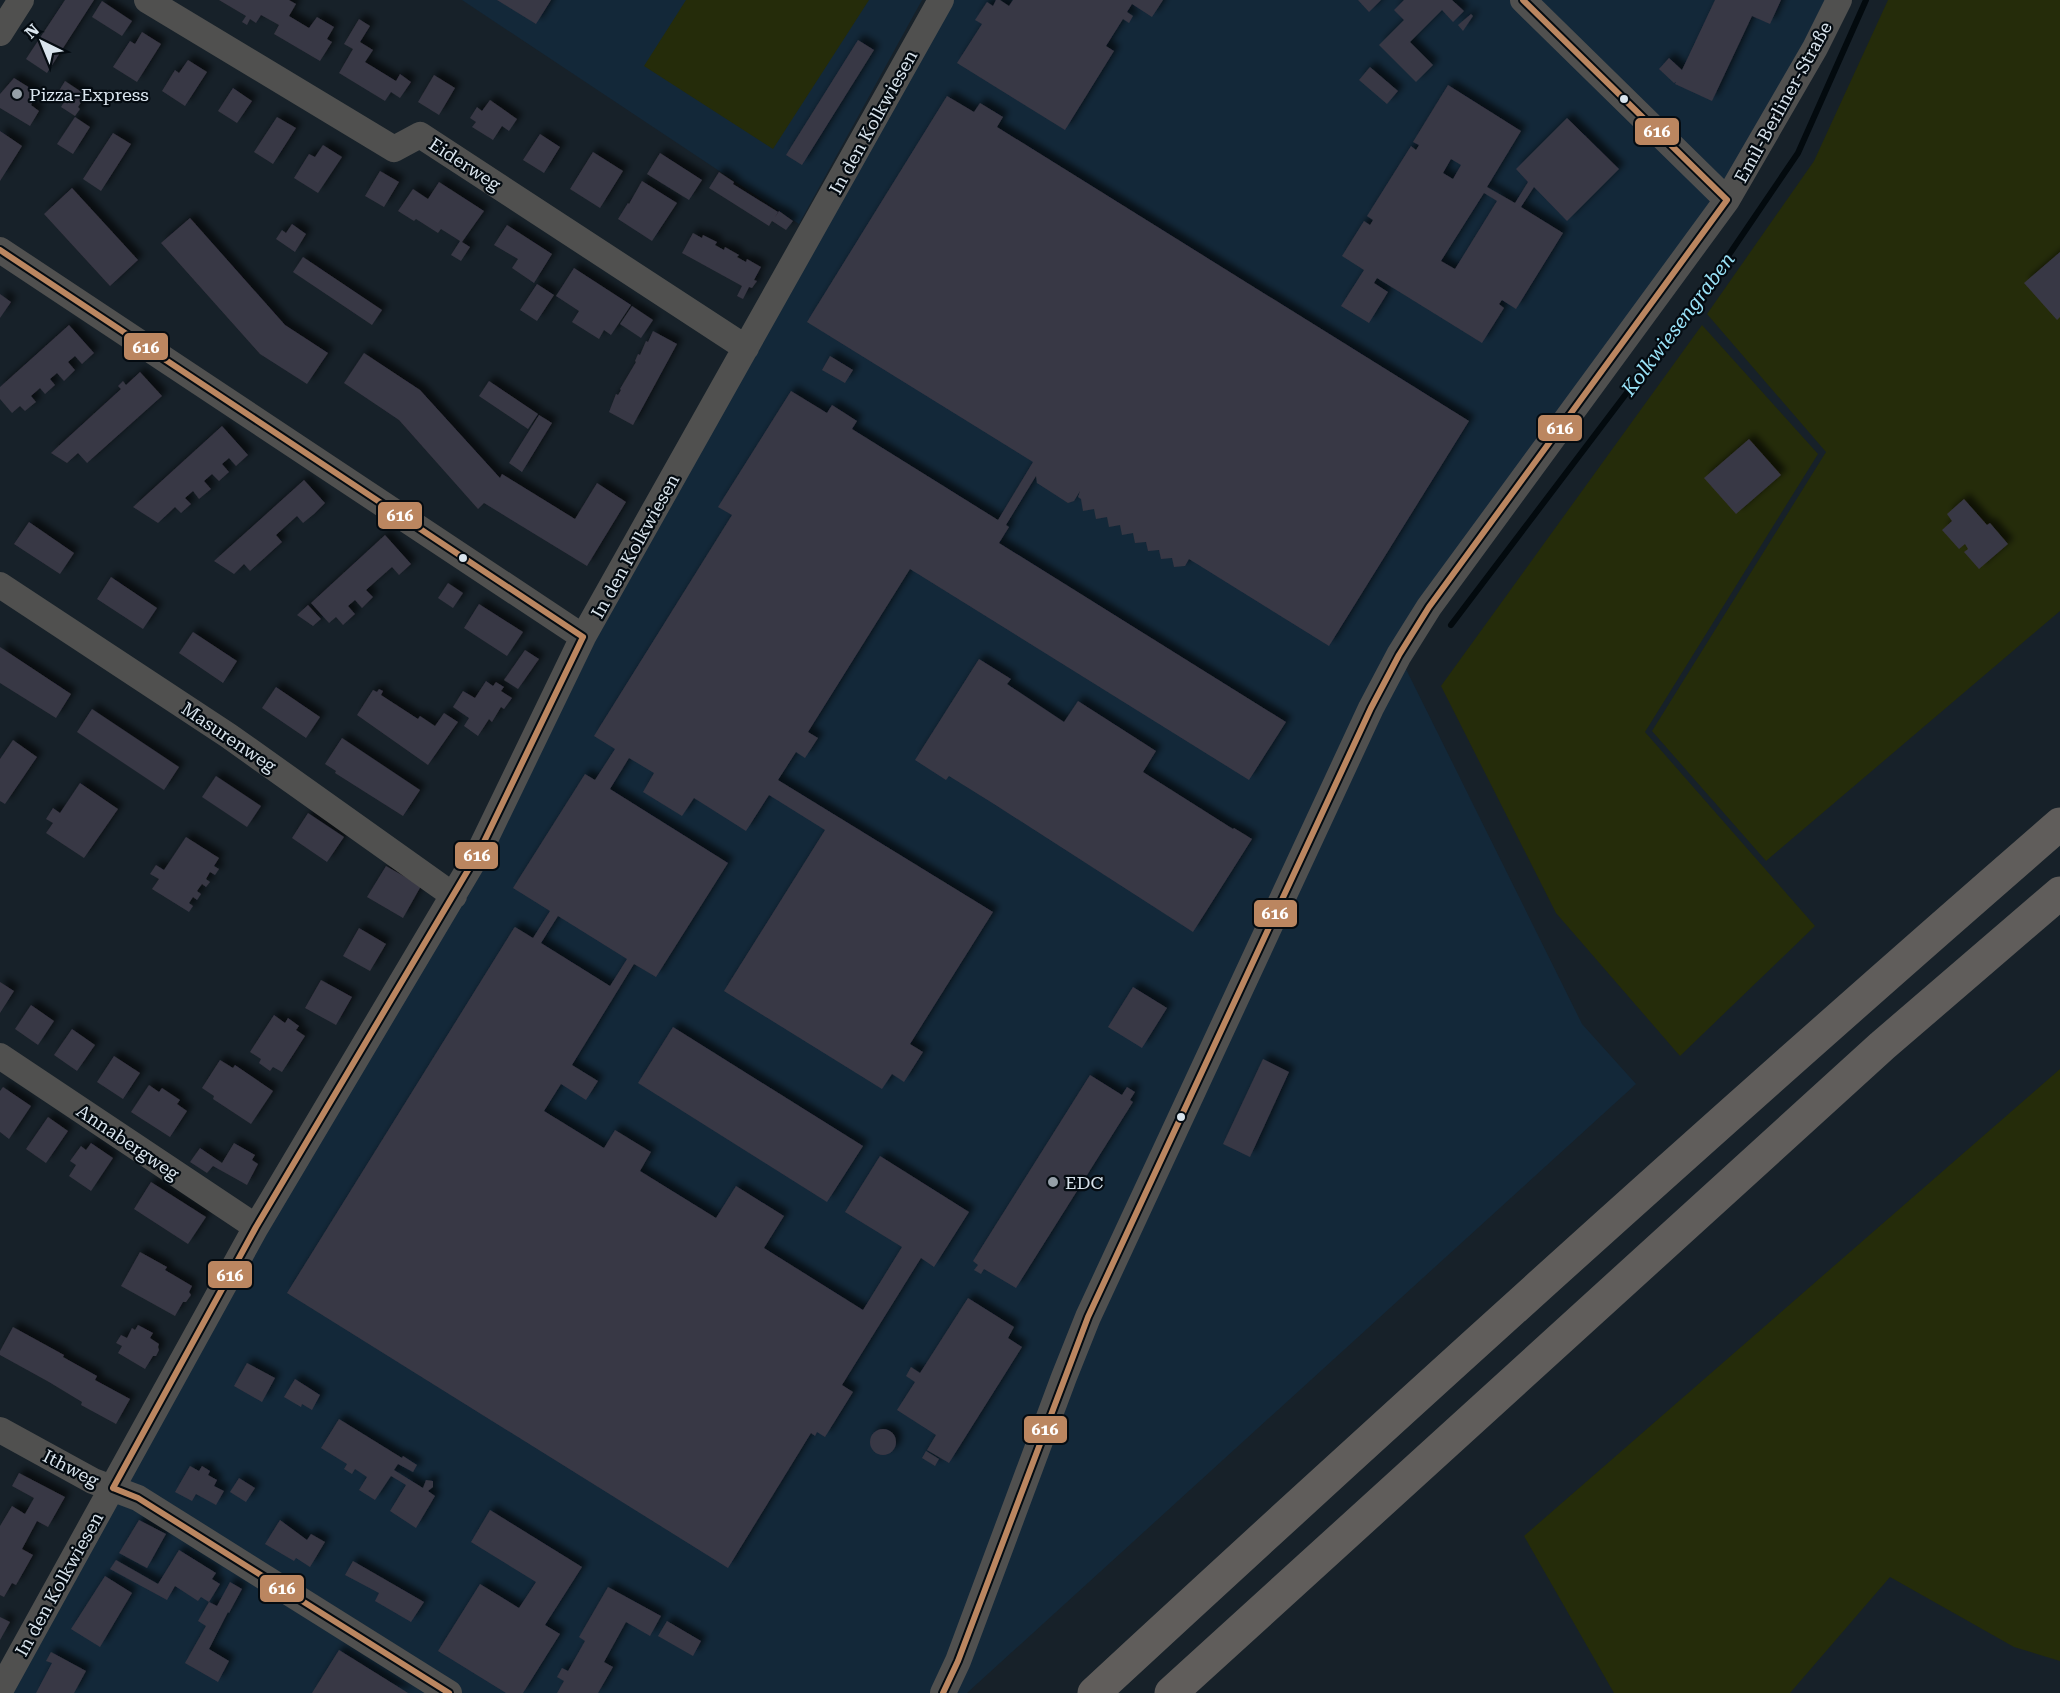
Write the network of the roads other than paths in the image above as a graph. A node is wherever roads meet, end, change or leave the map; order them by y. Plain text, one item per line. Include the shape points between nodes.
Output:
1 (21, 0) edge
2 (147, 0) edge
3 (941, 0) edge
4 (1523, 0) edge
5 (1839, 0) edge
6 (0, 33) edge
7 (1727, 200) junction
8 (0, 250) edge
9 (746, 348) junction
10 (0, 585) edge
11 (583, 637) junction
12 (2060, 824) edge
13 (2060, 893) edge
14 (454, 896) junction
15 (0, 1056) edge
16 (256, 1227) junction
17 (0, 1430) edge
18 (113, 1488) junction
19 (0, 1691) edge
20 (449, 1693) edge
21 (943, 1693) edge
22 (1094, 1693) edge
23 (1171, 1693) edge

1 - 6 street
2 - 9 street, Eiderweg via 394,149 420,135
3 - 9 street, In den Kolkwiesen
4 - 7 street
5 - 7 street, Emil-Berliner-Straße
7 - 21 street, Emil-Berliner-Straße via 1429,607 1371,708 1088,1317
8 - 11 street
9 - 11 street, In den Kolkwiesen
10 - 14 street, Masurenweg via 229,736
11 - 14 street, In den Kolkwiesen
12 - 22 highway via 1840,1015
13 - 23 highway via 1882,1046
14 - 16 street, In den Kolkwiesen
15 - 16 street, Annabergweg
16 - 18 street, In den Kolkwiesen
17 - 18 street, Ithweg
18 - 19 street, In den Kolkwiesen
18 - 20 street, Ithweg via 138,1498

